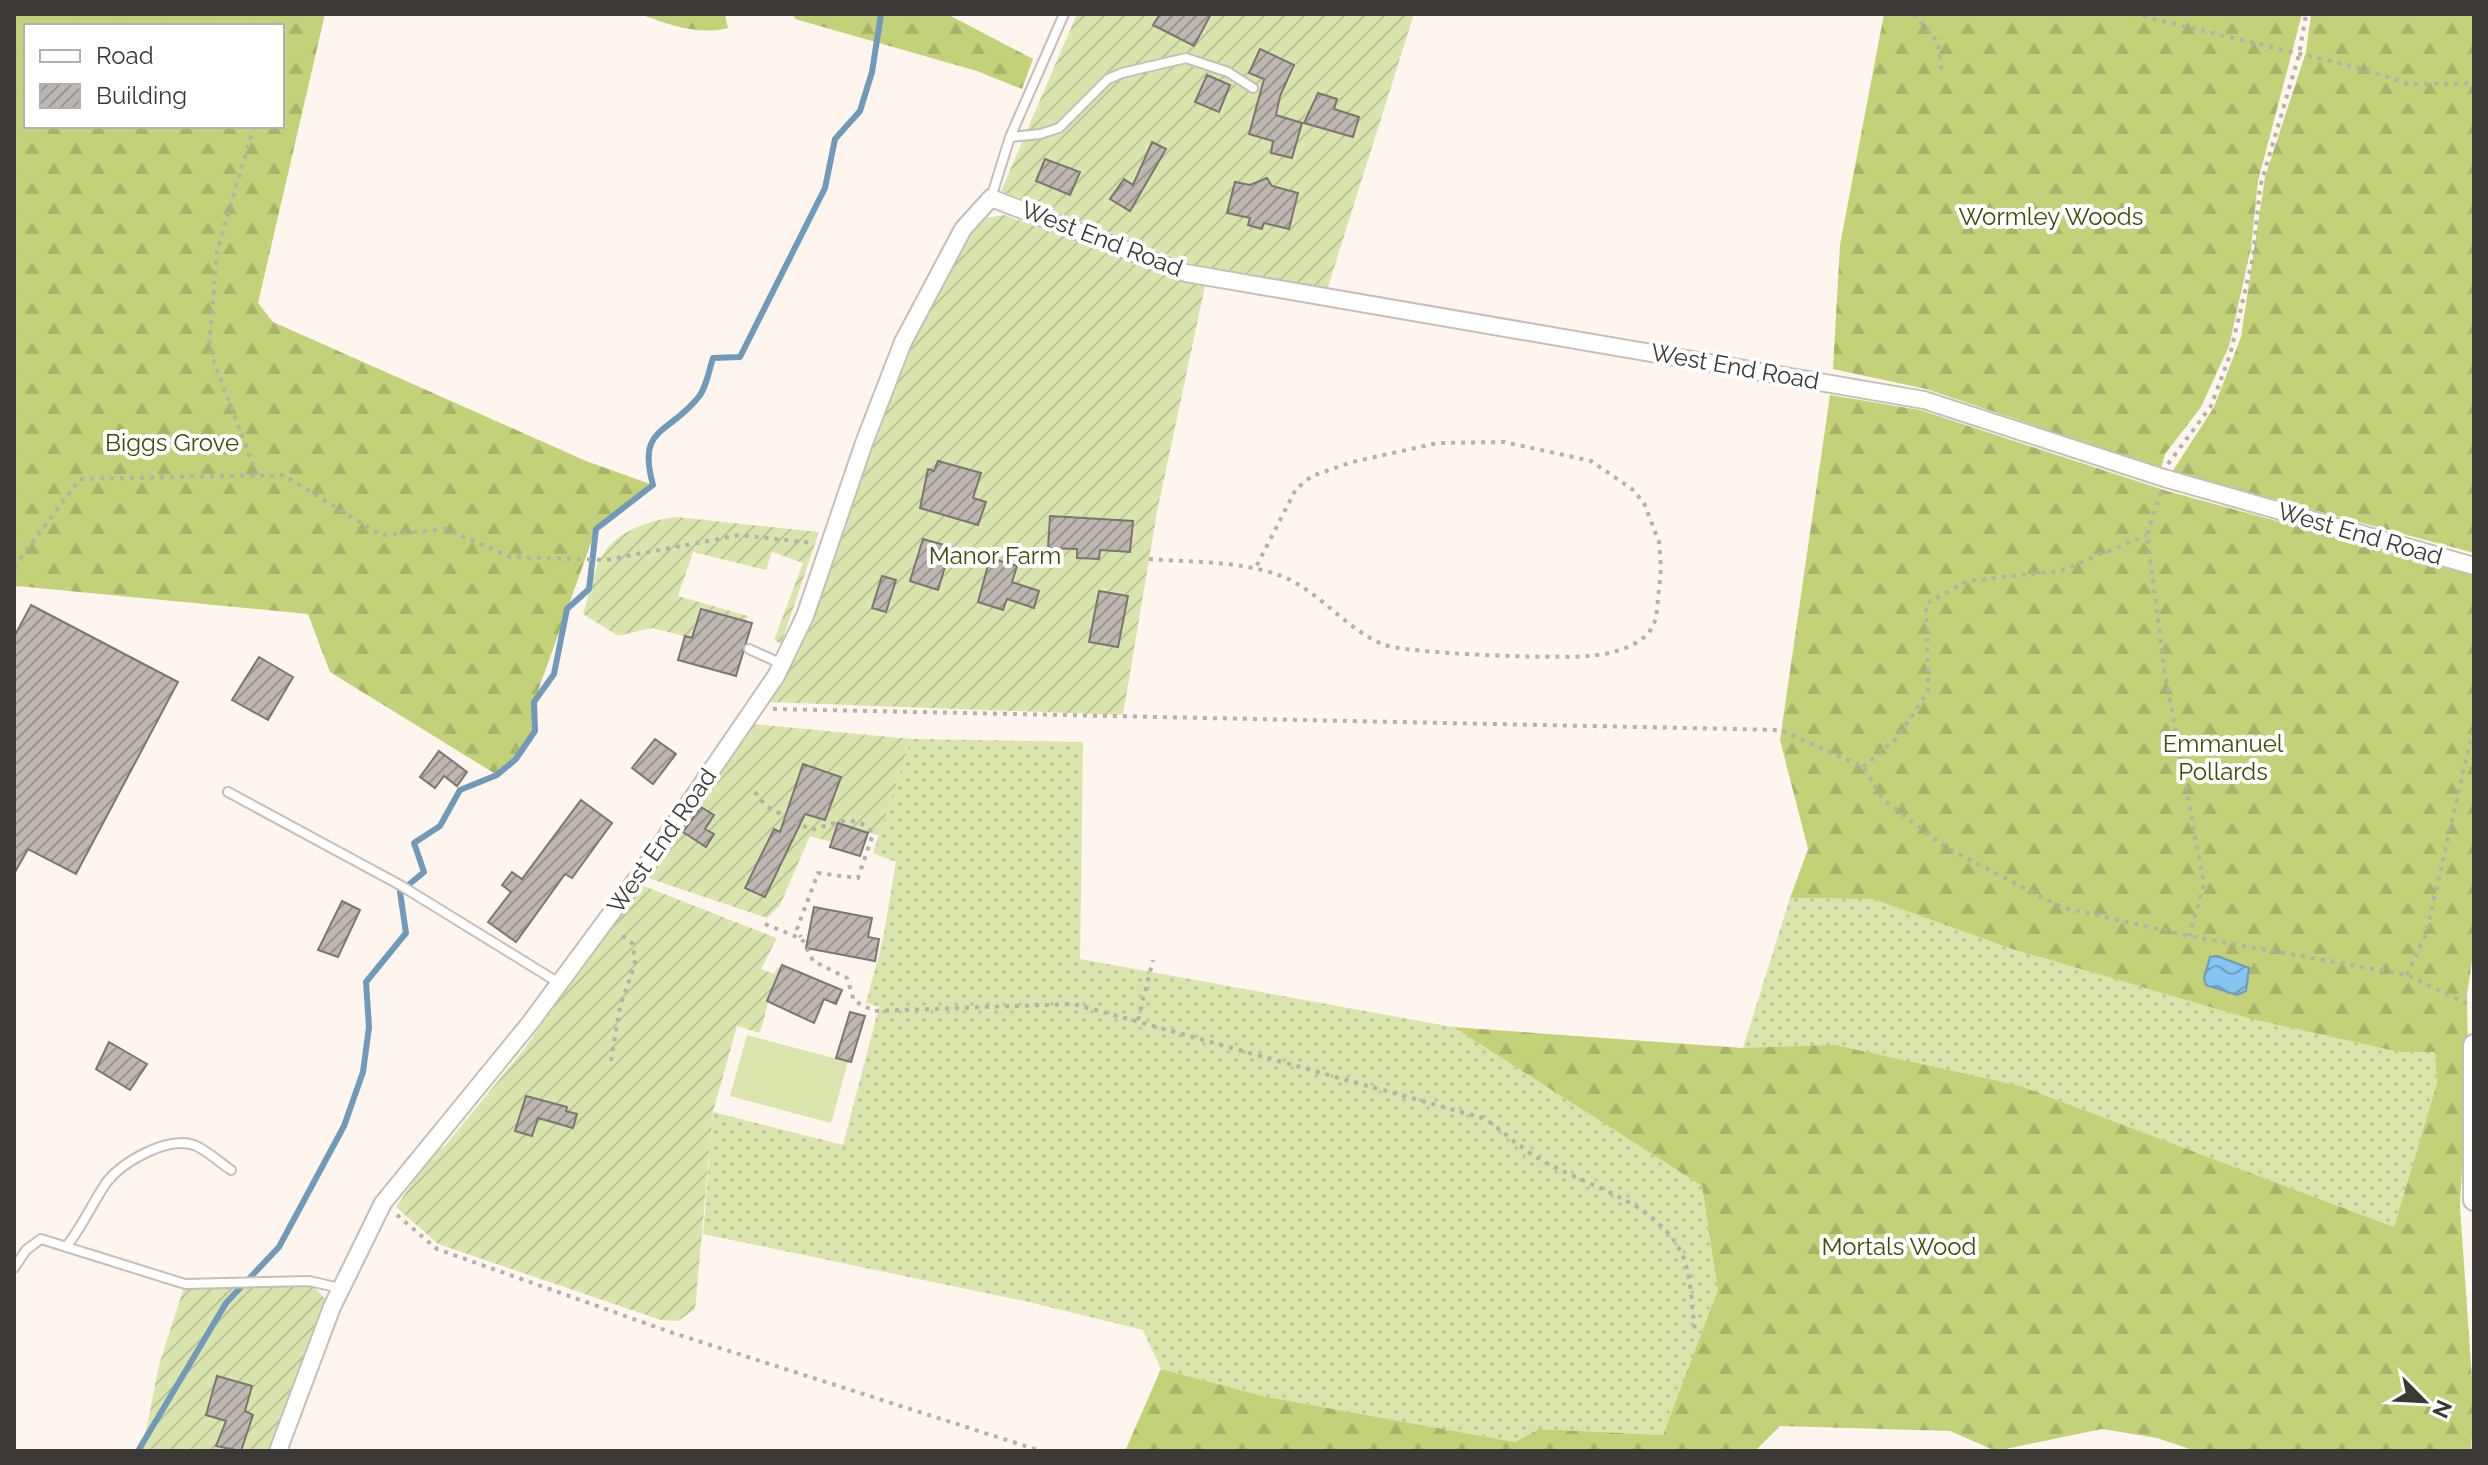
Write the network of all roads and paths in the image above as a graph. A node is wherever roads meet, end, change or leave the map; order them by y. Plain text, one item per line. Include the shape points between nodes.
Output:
1 (1064, 14) edge
2 (1914, 14) edge
3 (2133, 14) edge
4 (2306, 14) edge
5 (2299, 55) junction
6 (1942, 74) dead end
7 (2474, 83) edge
8 (1253, 88) dead end
9 (253, 128) edge
10 (1010, 137) junction
11 (991, 198) junction
12 (257, 475) junction
13 (2164, 478) junction
14 (2147, 535) junction
15 (831, 545) junction
16 (1149, 559) dead end
17 (2474, 566) edge
18 (14, 567) edge
19 (1255, 569) junction
20 (749, 649) dead end
21 (782, 664) junction
22 (755, 708) junction
23 (2474, 725) edge
24 (1863, 767) junction
25 (228, 792) dead end
26 (755, 792) dead end
27 (765, 924) dead end
28 (600, 928) junction
29 (2189, 936) junction
30 (802, 939) junction
31 (1153, 960) dead end
32 (2407, 975) junction
33 (559, 983) junction
34 (2474, 1007) edge
35 (1138, 1020) junction
36 (2474, 1045) edge
37 (611, 1061) dead end
38 (231, 1170) dead end
39 (2474, 1200) edge
40 (383, 1203) junction
41 (66, 1247) junction
42 (14, 1268) edge
43 (341, 1289) junction
44 (1695, 1329) dead end
45 (278, 1451) edge
46 (1041, 1451) edge

1 - 10 lane, West End Road
2 - 6 path via 1938,43
3 - 5 path
4 - 5 path
5 - 7 path via 2409,84
5 - 13 path via 2260,187 2253,257 2230,355 2211,406 2170,457
8 - 10 lane via 1228,72 1186,58 1122,73 1094,92 1059,128
9 - 12 path via 217,251 209,349
10 - 11 lane, West End Road
11 - 13 street, West End Road via 1186,273 1924,400
11 - 15 street, West End Road via 963,229 903,342
12 - 15 path via 283,475 381,535 446,529 511,557 594,559 740,535
12 - 18 path via 80,479
13 - 14 path
13 - 17 street, West End Road
14 - 24 path via 2060,571 1967,581 1926,604 1928,691 1898,737
14 - 29 path via 2165,674 2204,884
15 - 21 street, West End Road
16 - 19 path
19 - 19 path via 1296,583 1363,635 1386,646 1415,650 1586,657 1620,651 1649,633 1660,600 1659,542 1644,503 1632,489 1591,461 1484,440 1427,445 1312,476 1296,489
20 - 21 lane
21 - 22 street, West End Road
22 - 24 path via 1781,730
22 - 28 street, West End Road
23 - 32 path via 2426,934
24 - 29 path via 1884,800 1945,847 2048,901
25 - 33 lane via 400,885
26 - 30 path via 766,806 811,830 836,820 859,824 873,834 858,878 818,873 797,929
27 - 30 path
28 - 33 street, West End Road
28 - 37 path via 624,935 635,949
29 - 32 path
30 - 35 path via 813,961 847,978 854,1001 874,1011 1074,1004
31 - 35 path
32 - 34 path
33 - 40 street, West End Road
35 - 44 path via 1483,1118 1502,1128 1527,1151 1624,1199 1663,1227 1682,1253
36 - 39 street
38 - 41 lane via 195,1145 160,1148 122,1167 106,1183
40 - 43 street, West End Road
40 - 46 path via 437,1249 673,1333
41 - 42 lane via 41,1239
41 - 43 lane via 185,1284 309,1281
43 - 45 street, West End Road

